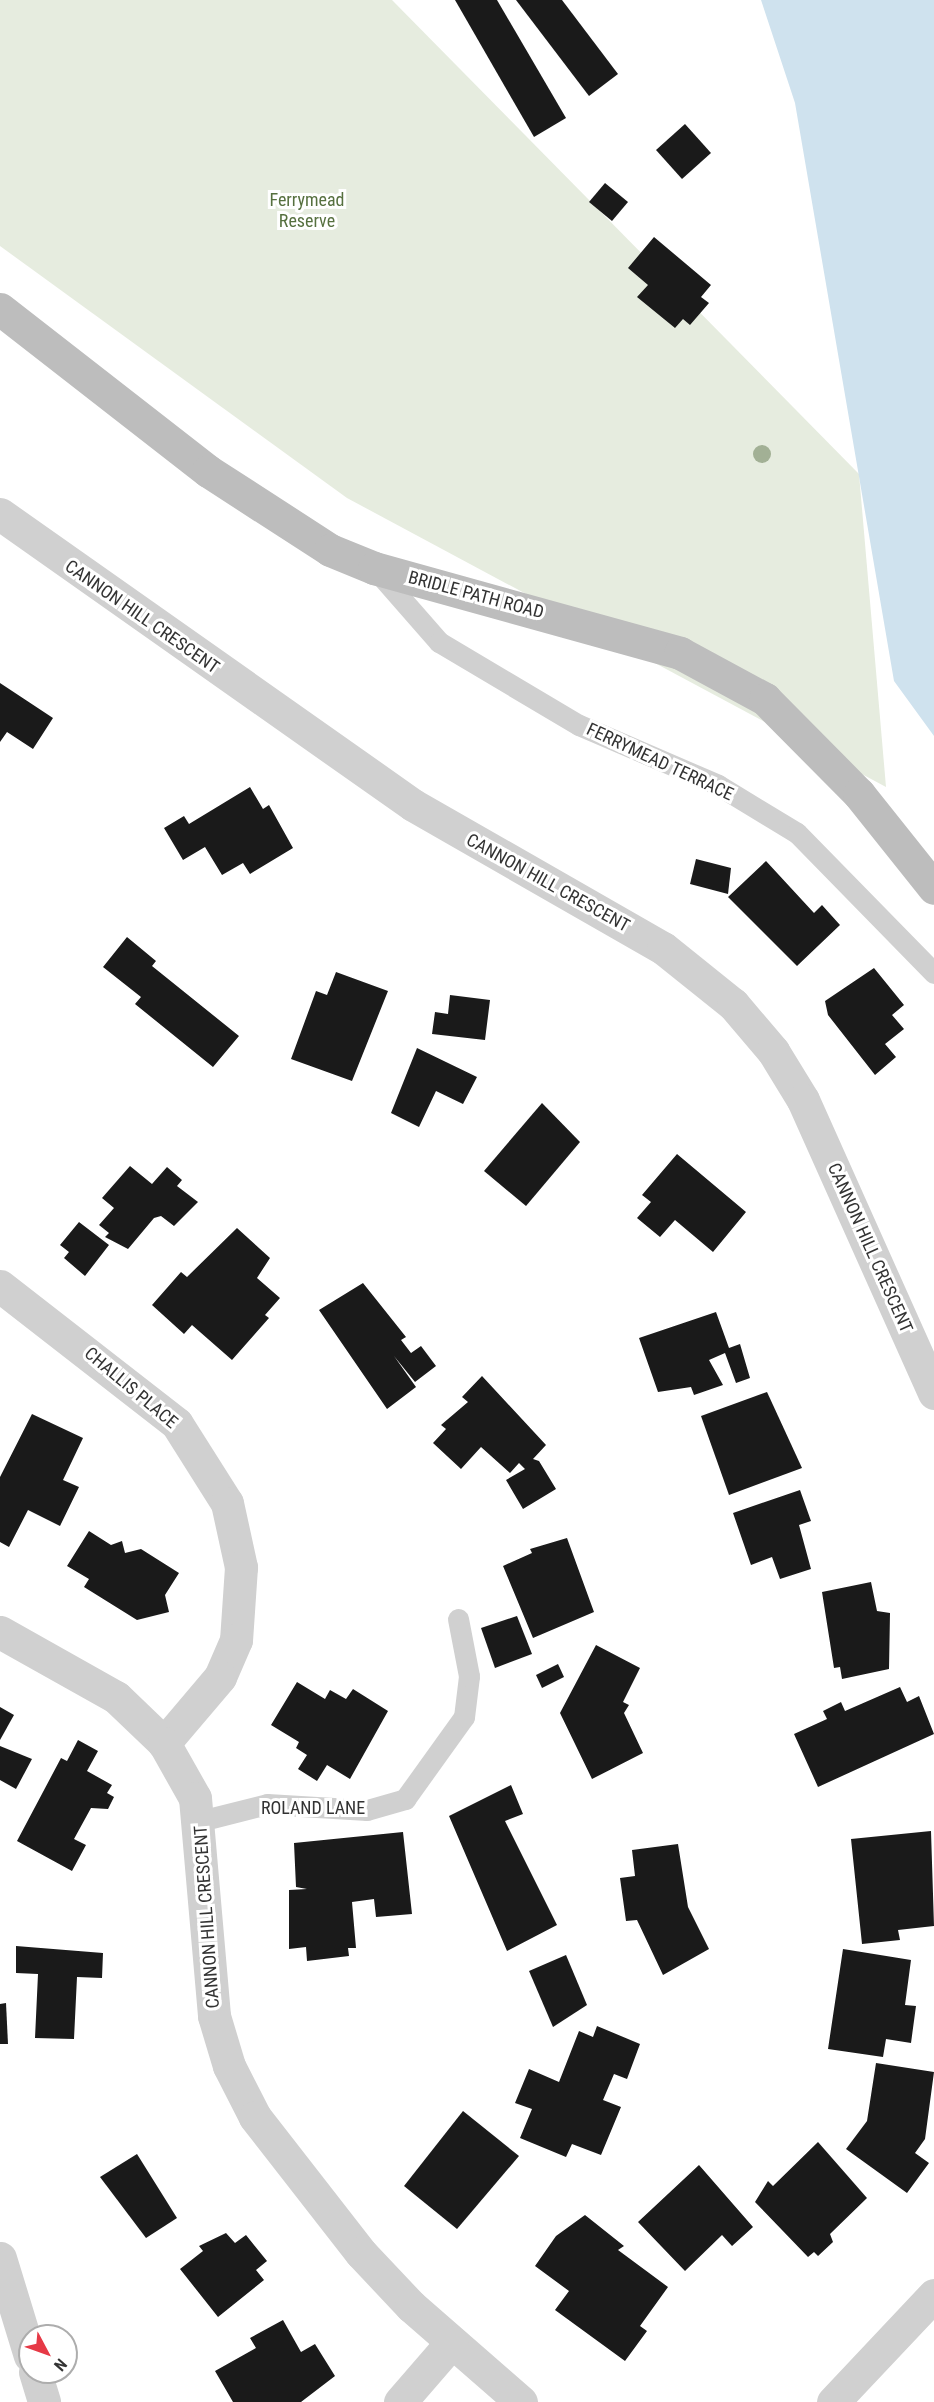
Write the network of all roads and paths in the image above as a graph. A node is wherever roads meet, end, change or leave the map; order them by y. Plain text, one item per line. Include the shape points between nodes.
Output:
1 (0, 309) edge
2 (0, 514) edge
3 (374, 568) junction
4 (934, 888) edge
5 (934, 973) edge
6 (0, 1286) edge
7 (934, 1393) edge
8 (458, 1619) dead end
9 (0, 1632) edge
10 (164, 1743) junction
11 (200, 1821) junction
12 (0, 2258) edge
13 (934, 2295) edge
14 (20, 2324) edge
15 (452, 2342) junction
16 (39, 2384) edge
17 (44, 2402) edge
18 (400, 2402) edge
19 (521, 2402) edge
20 (833, 2402) edge

1 - 3 street, BRIDLE PATH ROAD via 208,471 330,550
2 - 7 street, CANNON HILL CRESCENT via 413,805 624,924 726,998 773,1051 803,1100
3 - 4 street, BRIDLE PATH ROAD via 680,653 765,699 859,794
3 - 5 lane, FERRYMEAD TERRACE via 439,642 579,725 718,785 797,833
6 - 10 street, CHALLIS PLACE via 177,1424 227,1503 241,1567 236,1640 220,1677
8 - 11 lane, ROLAND LANE via 469,1676 464,1717 405,1799 367,1810 267,1804
9 - 10 street, CANNON HILL CRESCENT via 116,1697
10 - 11 street, CANNON HILL CRESCENT via 190,1788
11 - 15 street, CANNON HILL CRESCENT via 207,1961 229,2066 255,2117 291,2170 361,2253
12 - 14 street
13 - 20 street
15 - 18 street
15 - 19 street, CANNON HILL CRESCENT
16 - 17 street

